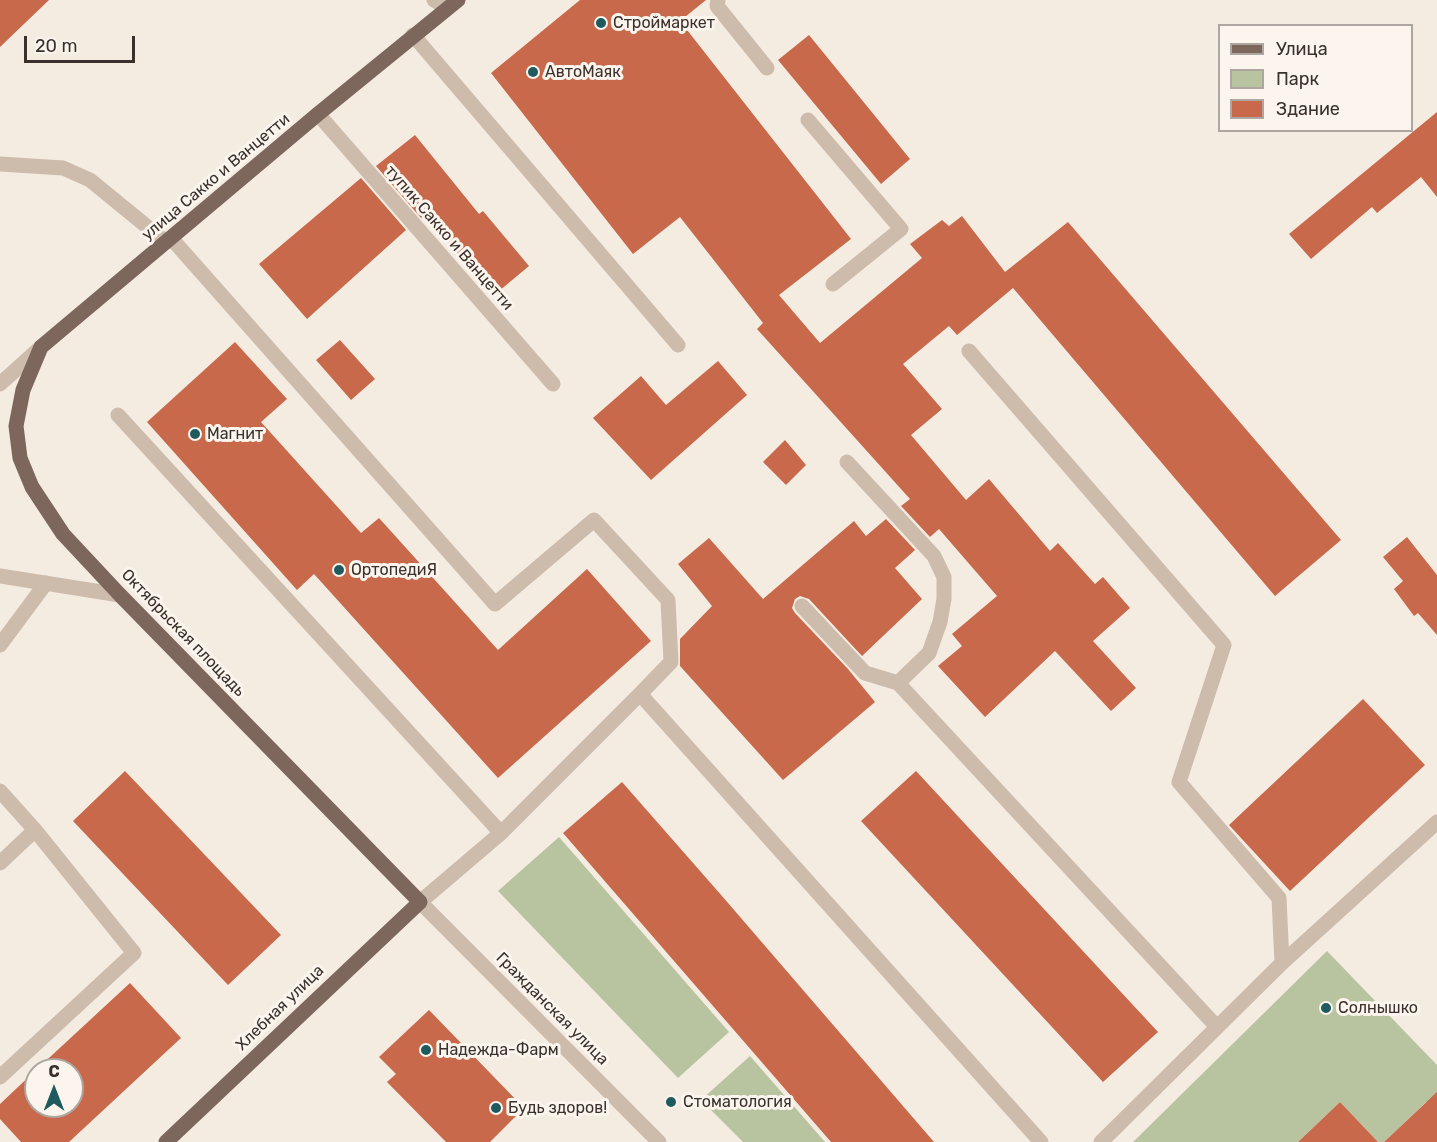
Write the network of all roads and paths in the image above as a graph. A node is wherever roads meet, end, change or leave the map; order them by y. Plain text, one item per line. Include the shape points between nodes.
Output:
1 (434, 0) edge
2 (718, 0) edge
3 (453, 4) edge
4 (413, 35) junction
5 (767, 68) dead end
6 (318, 114) junction
7 (808, 120) dead end
8 (0, 164) edge
9 (168, 240) junction
10 (833, 284) dead end
11 (678, 345) dead end
12 (41, 347) junction
13 (969, 351) dead end
14 (0, 384) edge
15 (553, 384) dead end
16 (118, 415) dead end
17 (847, 462) dead end
18 (0, 576) edge
19 (46, 583) junction
20 (120, 595) junction
21 (802, 606) dead end
22 (0, 645) edge
23 (898, 683) junction
24 (640, 694) junction
25 (0, 791) edge
26 (1437, 822) edge
27 (35, 830) junction
28 (501, 833) junction
29 (0, 863) edge
30 (420, 902) junction
31 (1282, 963) junction
32 (1217, 1027) junction
33 (0, 1077) edge
34 (166, 1142) edge
35 (658, 1142) edge
36 (1041, 1142) edge
37 (1101, 1142) edge

1 - 3 street
2 - 5 street via 717,6
3 - 4 main road, улица Сакко и Ванцетти
4 - 6 main road, улица Сакко и Ванцетти
4 - 11 street
6 - 9 main road, улица Сакко и Ванцетти
6 - 15 street, тупик Сакко и Ванцетти
7 - 10 street via 901,229
8 - 9 street via 63,168 90,180
9 - 12 main road, улица Сакко и Ванцетти
9 - 24 street via 495,604 594,519 668,600 671,662
12 - 14 street, улица Сакко и Ванцетти
12 - 20 main road, Октябрьская площадь via 23,390 16,426 20,458 32,487 63,534
13 - 31 street via 1224,645 1179,782 1279,898
16 - 28 street
17 - 23 street via 934,556 944,577 940,622 929,653
18 - 19 street
19 - 20 street
19 - 22 street
20 - 30 main road, Октябрьская площадь
21 - 23 street via 865,673
23 - 32 street
24 - 28 street
24 - 36 street
25 - 27 street
26 - 31 street
27 - 29 street
27 - 33 street via 134,953
28 - 30 street
30 - 34 main road, Хлебная улица
30 - 35 street, Гражданская улица
31 - 32 street
32 - 37 street

